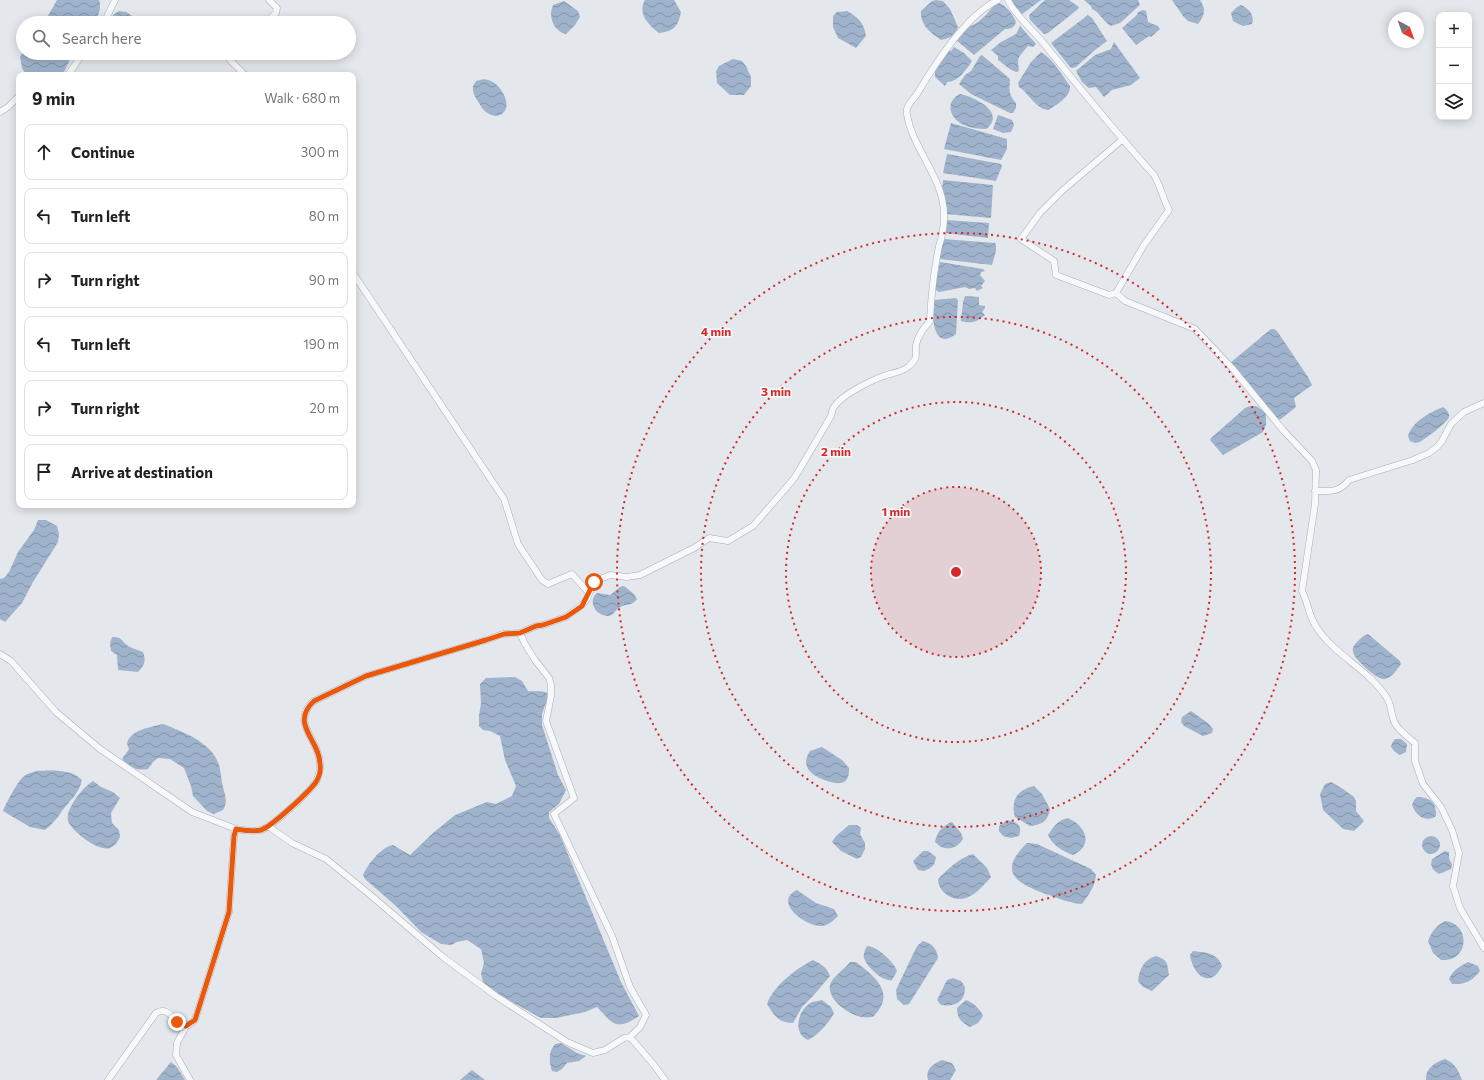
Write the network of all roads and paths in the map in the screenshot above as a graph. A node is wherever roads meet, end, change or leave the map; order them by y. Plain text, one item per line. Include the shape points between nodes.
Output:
1 (115, 0) edge
2 (269, 0) edge
3 (998, 0) edge
4 (1008, 0) edge
5 (107, 16) edge
6 (273, 16) edge
7 (78, 60) edge
8 (230, 60) edge
9 (70, 72) edge
10 (242, 72) edge
11 (16, 99) edge
12 (0, 112) edge
13 (1122, 139) junction
14 (356, 278) edge
15 (1116, 293) junction
16 (1484, 403) edge
17 (1315, 491) junction
18 (589, 593) junction
19 (520, 633) junction
20 (0, 654) edge
21 (268, 826) junction
22 (236, 829) junction
23 (1484, 948) edge
24 (186, 1026) junction
25 (630, 1037) junction
26 (108, 1080) edge
27 (190, 1080) edge
28 (665, 1080) edge

1 - 5 street
2 - 6 street via 277,8
3 - 18 street via 991,3 968,24 938,60 906,113 912,132 940,191 943,205 942,234 931,294 930,321 921,332 916,345 916,357 907,368 859,387 834,407 795,477 753,526 728,541 709,538 640,575 610,575 600,579 594,582
4 - 13 street
7 - 9 street
8 - 10 street
11 - 12 street
13 - 15 street via 1154,175 1169,210 1144,245
13 - 15 street via 1063,190 1040,213 1021,239 1054,261 1056,275 1109,295
14 - 18 street via 504,500 518,544 542,580 548,584 572,574
15 - 17 street via 1124,301 1195,329 1312,460 1316,470
16 - 17 street via 1464,412 1451,424 1437,447 1428,453 1349,480 1338,490
17 - 23 street via 1302,591 1309,614 1329,643 1385,694 1396,725 1415,743 1415,761 1423,784 1441,807 1459,853 1453,886 1460,908
18 - 19 street via 582,606 566,617
19 - 21 street via 504,634 366,676 314,701 304,714 306,731 318,753 320,772 316,782 297,802
19 - 25 street via 551,684 546,720 574,798 554,814 612,936 630,987 646,1015 640,1027
20 - 22 street via 11,661 56,712 100,749 192,812
21 - 22 street via 260,830
21 - 25 street via 292,843 326,859 443,957 496,996 567,1042 592,1053 605,1050
22 - 24 street via 229,912 197,1016
24 - 26 street via 177,1022 167,1011 161,1010 156,1013
24 - 27 street via 177,1043 176,1055
25 - 28 street

